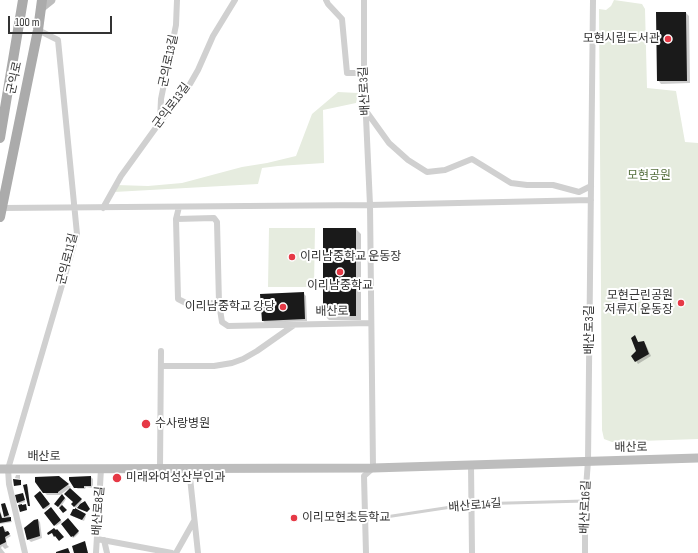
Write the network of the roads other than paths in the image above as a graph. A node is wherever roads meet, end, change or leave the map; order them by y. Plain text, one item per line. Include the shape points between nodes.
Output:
1 (23, 0) edge
2 (50, 0) edge
3 (177, 0) edge
4 (235, 0) edge
5 (326, 0) edge
6 (364, 0) edge
7 (593, 0) edge
8 (42, 4) edge
9 (38, 30) junction
10 (364, 73) junction
11 (366, 111) junction
12 (160, 122) junction
13 (0, 138) edge
14 (591, 186) junction
15 (591, 200) junction
16 (370, 205) junction
17 (179, 207) junction
18 (103, 208) junction
19 (73, 209) junction
20 (1, 212) edge
21 (176, 219) junction
22 (219, 303) junction
23 (371, 323) junction
24 (294, 324) junction
25 (161, 351) dead end
26 (161, 366) junction
27 (698, 458) edge
28 (588, 460) junction
29 (472, 465) junction
30 (160, 468) junction
31 (189, 468) junction
32 (373, 468) junction
33 (4, 469) edge
34 (101, 469) junction
35 (585, 501) junction
36 (471, 504) junction
37 (366, 520) junction
38 (194, 521) junction
39 (97, 538) junction
40 (104, 540) junction
41 (25, 553) edge
42 (96, 553) edge
43 (107, 553) edge
44 (172, 553) edge
45 (176, 553) edge
46 (197, 553) edge
47 (366, 553) edge
48 (472, 553) edge
49 (585, 553) edge

1 - 13 main road, 군익로
2 - 8 street
3 - 12 street, 군의로13길 via 176,25 161,99
4 - 12 street, 군익로13길 via 213,36 190,84
5 - 10 street via 342,19 347,73
6 - 10 street, 배산로3길
7 - 14 street, 배산로3길
8 - 9 main road, 군익로
9 - 19 street, 군익로11길 via 58,40
9 - 20 main road, 군익로
10 - 11 street, 배산로3길
11 - 14 street via 389,143 427,172 445,170 472,159 511,183 553,185 579,192
11 - 16 street, 배산로3길
12 - 18 street, 군익로13길 via 121,176
14 - 15 street, 배산로3길
15 - 16 street
15 - 28 street, 배산로3길
16 - 17 street
16 - 23 street, 배산로3길
17 - 18 street
17 - 21 street
18 - 19 street
19 - 20 street, 군익로
19 - 33 street, 군익로11길 via 76,234
21 - 22 street via 178,299 186,303
21 - 22 street via 214,218
22 - 24 street via 222,322 228,326
23 - 24 street, 배산로
23 - 32 street
24 - 26 street via 257,351 232,363 214,366
25 - 26 street
26 - 30 street
27 - 28 street, 배산로
28 - 29 street, 배산로
28 - 35 street, 배산로16길
29 - 32 street, 배산로
29 - 36 street
30 - 31 street, 배산로
30 - 34 street, 배산로
31 - 32 street, 배산로
31 - 38 street
32 - 37 street via 364,476
33 - 34 street, 배산로
33 - 41 street
34 - 39 street, 배산로8길
35 - 36 lane, 배산로14길
35 - 49 street, 배산로16길
36 - 37 lane, 배산로14길
36 - 48 street
37 - 47 street
38 - 45 street
38 - 46 street
39 - 40 street
39 - 42 street, 배산로8길
40 - 43 street
40 - 44 street

